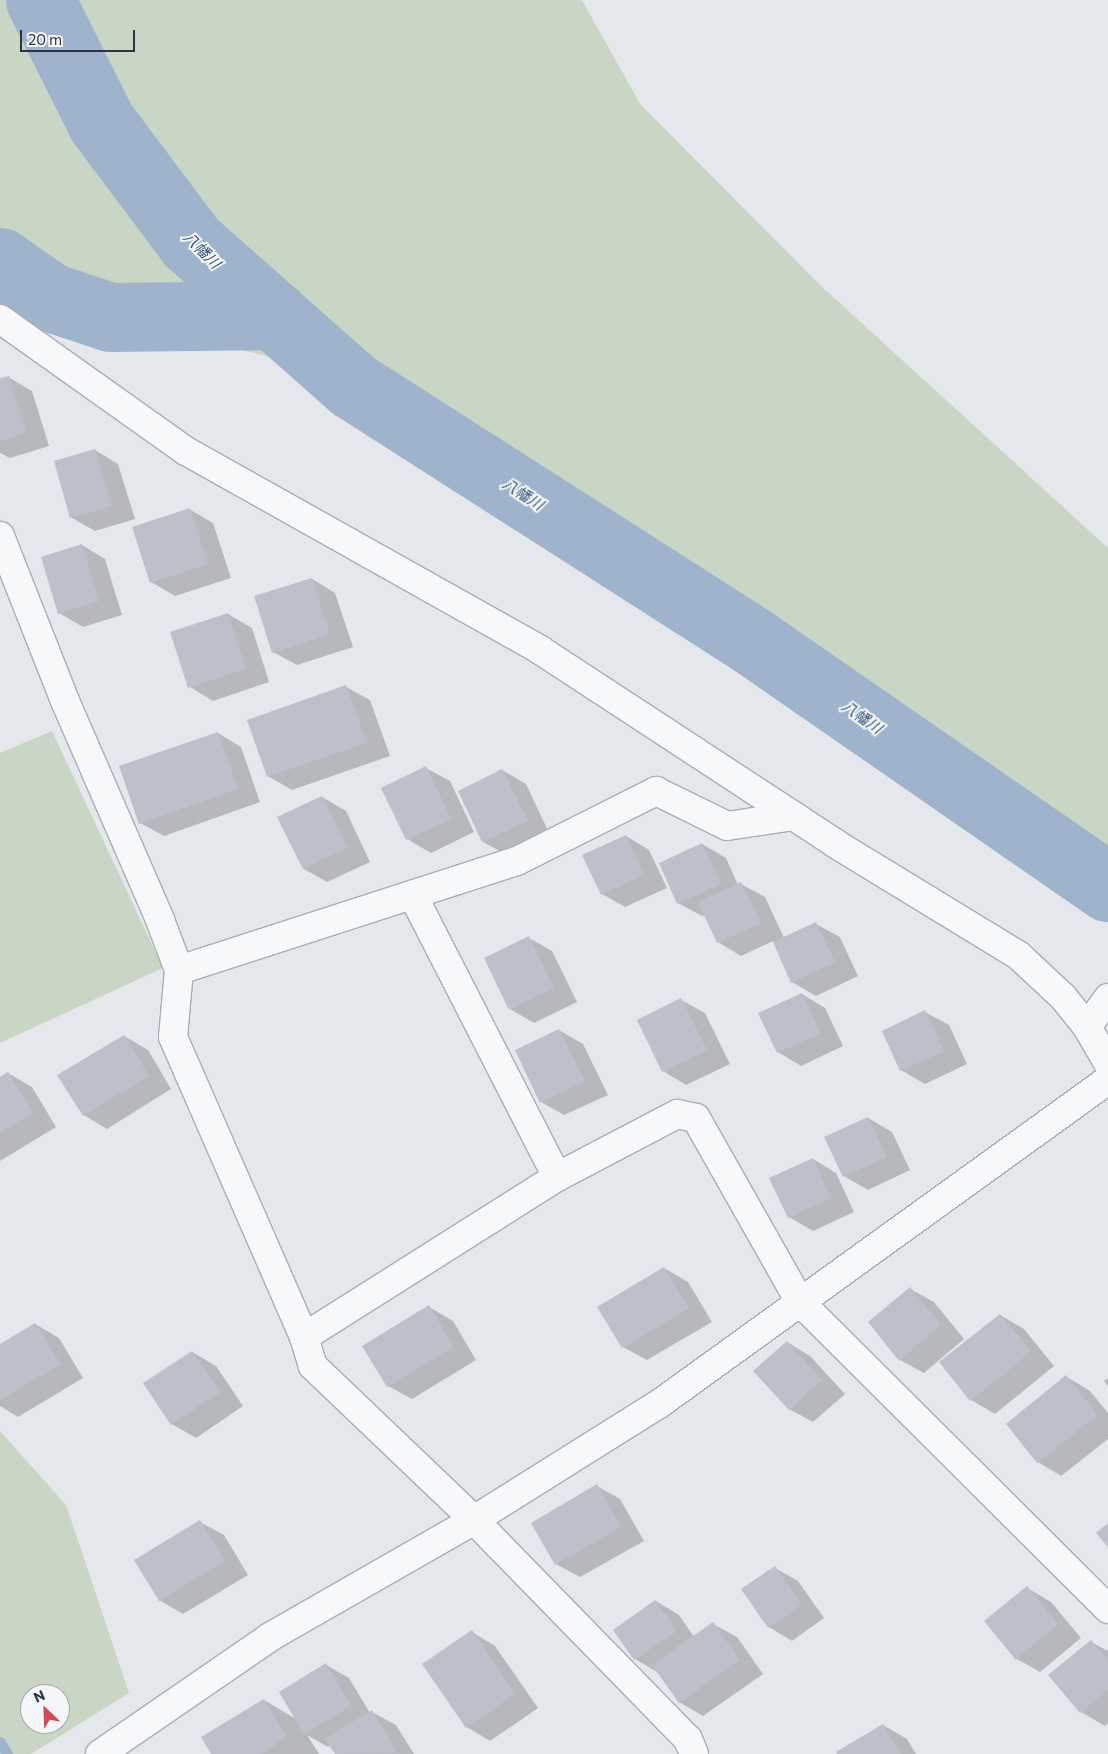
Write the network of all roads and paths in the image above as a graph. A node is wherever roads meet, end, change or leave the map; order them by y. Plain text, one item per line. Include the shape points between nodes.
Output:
1 (0, 319) edge
2 (0, 536) edge
3 (794, 816) junction
4 (413, 895) junction
5 (179, 970) junction
6 (1108, 998) edge
7 (1087, 1027) junction
8 (1108, 1063) edge
9 (1108, 1080) edge
10 (557, 1177) junction
11 (800, 1302) junction
12 (304, 1337) junction
13 (474, 1520) junction
14 (1108, 1609) edge
15 (100, 1754) edge
16 (694, 1754) edge

1 - 3 street via 186,451 540,650
2 - 5 street via 65,701
3 - 4 street via 727,826 656,791 516,861
3 - 7 street via 1018,955 1063,997
4 - 5 street
4 - 10 street
5 - 12 street via 173,1037
6 - 7 street
7 - 8 street
9 - 11 street
10 - 11 street via 677,1114 696,1118
10 - 12 street
11 - 13 street via 659,1404
11 - 14 street
12 - 13 street via 313,1366
13 - 15 street via 270,1637
13 - 16 street via 688,1739

